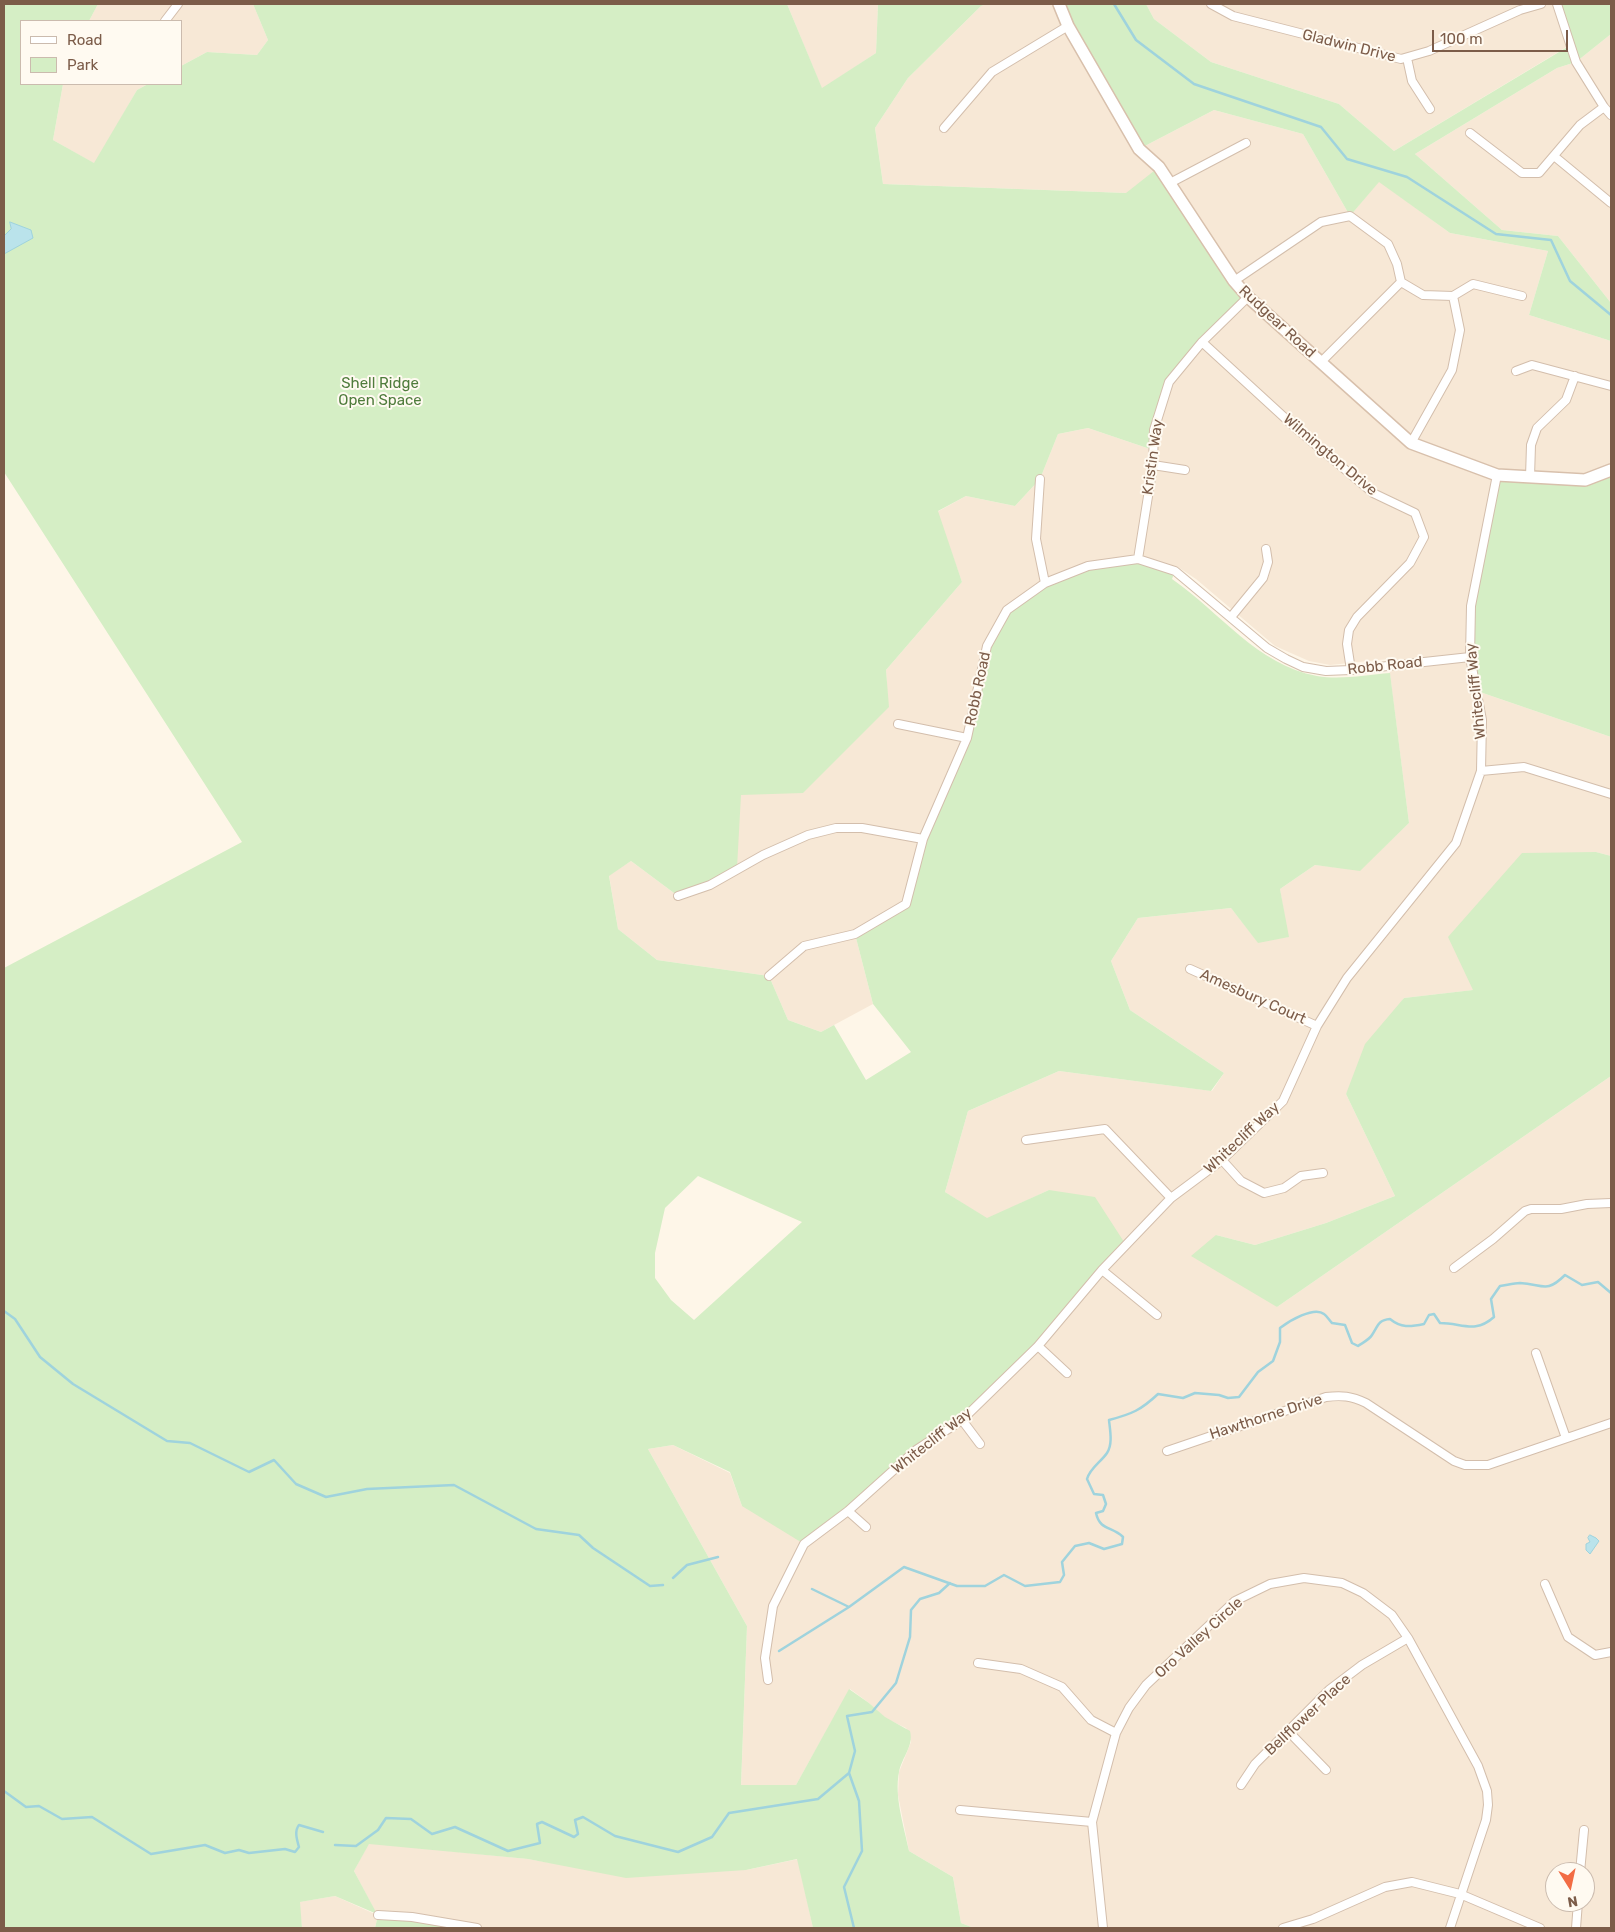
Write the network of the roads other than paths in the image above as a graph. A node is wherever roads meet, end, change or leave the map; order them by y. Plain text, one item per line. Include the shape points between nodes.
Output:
1 (178, 4) edge
2 (1059, 4) edge
3 (1211, 4) edge
4 (1541, 4) edge
5 (1557, 4) edge
6 (166, 20) edge
7 (1068, 26) junction
8 (1407, 58) junction
9 (1604, 107) junction
10 (1430, 109) dead end
11 (1611, 115) edge
12 (944, 128) dead end
13 (1470, 133) dead end
14 (1246, 143) dead end
15 (1554, 156) junction
16 (1170, 183) junction
17 (1611, 203) edge
18 (1234, 281) junction
19 (1401, 282) junction
20 (1453, 296) junction
21 (1522, 296) dead end
22 (1248, 297) junction
23 (1202, 342) junction
24 (1321, 362) junction
25 (1516, 371) dead end
26 (1575, 376) junction
27 (1611, 386) edge
28 (1411, 443) junction
29 (1153, 465) junction
30 (1185, 470) dead end
31 (1611, 470) edge
32 (1497, 475) junction
33 (1530, 477) junction
34 (1040, 479) dead end
35 (1266, 549) dead end
36 (1138, 559) junction
37 (1045, 583) junction
38 (1231, 617) junction
39 (1470, 657) junction
40 (1351, 670) junction
41 (898, 724) dead end
42 (967, 738) junction
43 (1481, 771) junction
44 (1611, 794) edge
45 (923, 839) junction
46 (678, 896) dead end
47 (1190, 969) dead end
48 (769, 976) dead end
49 (1317, 1026) junction
50 (1026, 1140) dead end
51 (1222, 1160) junction
52 (1323, 1173) dead end
53 (1171, 1198) junction
54 (1611, 1203) edge
55 (1454, 1268) dead end
56 (1102, 1270) junction
57 (1157, 1315) dead end
58 (1038, 1346) junction
59 (1536, 1353) dead end
60 (1068, 1373) dead end
61 (962, 1420) junction
62 (1611, 1423) edge
63 (1566, 1438) junction
64 (980, 1444) dead end
65 (1166, 1451) dead end
66 (848, 1511) junction
67 (866, 1526) dead end
68 (1545, 1584) dead end
69 (1408, 1638) junction
70 (1611, 1652) edge
71 (978, 1663) dead end
72 (768, 1680) dead end
73 (1288, 1731) junction
74 (1116, 1733) junction
75 (1326, 1770) dead end
76 (1241, 1785) dead end
77 (960, 1810) dead end
78 (1092, 1822) junction
79 (1584, 1830) dead end
80 (1581, 1862) edge
81 (1460, 1894) junction
82 (1577, 1912) edge
83 (378, 1915) dead end
84 (476, 1928) edge
85 (1103, 1928) edge
86 (1283, 1928) edge
87 (1450, 1928) edge
88 (1540, 1928) edge
89 (1576, 1928) edge

1 - 6 street
2 - 7 street, Rudgear Road
3 - 8 street, Gladwin Drive via 1234,16 1391,58
4 - 8 street, Gladwin Drive
5 - 9 street via 1576,62
7 - 12 street via 992,72
7 - 16 street, Rudgear Road via 1139,149 1159,167
8 - 10 street via 1412,81
9 - 11 street
9 - 15 street via 1580,124
13 - 15 street via 1522,173 1539,173
14 - 16 street
15 - 17 street
16 - 18 street, Rudgear Road
18 - 19 street via 1321,222 1350,216 1388,244
18 - 22 street, Rudgear Road
19 - 20 street via 1423,295
19 - 24 street
20 - 21 street via 1473,284
20 - 28 street via 1460,330 1452,370
22 - 23 street, Kristin Way
22 - 24 street, Rudgear Road
23 - 29 street, Kristin Way via 1169,382 1154,430
23 - 40 street, Wilmington Drive via 1373,493 1416,513 1424,537 1410,563 1357,617 1350,630 1348,644
24 - 28 street, Rudgear Road
25 - 26 street via 1532,365
26 - 27 street
26 - 33 street via 1566,400 1537,428 1531,444
28 - 32 street, Rudgear Road
29 - 30 street
29 - 36 street, Kristin Way
31 - 33 street, Rudgear Road via 1585,480
32 - 33 street, Rudgear Road
32 - 39 street, Whitecliff Way via 1471,606
34 - 37 street via 1036,539
35 - 38 street via 1268,562 1263,578
36 - 37 street, Robb Road via 1088,566
36 - 38 street, Robb Road via 1175,571
37 - 42 street, Robb Road via 1007,610 987,646
38 - 40 street, Robb Road via 1267,648 1286,659 1326,671
39 - 40 street, Robb Road
39 - 43 street, Whitecliff Way via 1482,720
41 - 42 street
42 - 45 street, Robb Road
43 - 44 street via 1524,767
43 - 49 street, Whitecliff Way via 1456,843 1347,978
45 - 46 street via 862,828 836,828 808,835 763,855 710,885
45 - 48 street, Robb Road via 906,904 855,934 804,946
47 - 49 street, Amesbury Court
49 - 51 street, Whitecliff Way via 1283,1100
50 - 53 street via 1104,1129
51 - 52 street via 1241,1180 1264,1192 1284,1188 1301,1176
51 - 53 street, Whitecliff Way
53 - 56 street, Whitecliff Way
54 - 55 street via 1562,1209 1531,1208
56 - 57 street
56 - 58 street, Whitecliff Way
58 - 60 street
58 - 61 street, Whitecliff Way
59 - 63 street
61 - 64 street
61 - 66 street, Whitecliff Way via 916,1450
62 - 63 street, Hawthorne Drive
63 - 65 street, Hawthorne Drive via 1488,1465 1465,1465 1366,1403 1340,1395
66 - 67 street
66 - 72 street, Whitecliff Way via 804,1544 773,1606 765,1658
68 - 70 street via 1568,1637 1595,1655
69 - 73 street, Bellflower Place via 1362,1665 1329,1690
69 - 74 street, Oro Valley Circle via 1392,1615 1342,1583 1304,1578 1270,1584 1235,1601 1146,1685
69 - 81 street, Oro Valley Circle via 1478,1766 1487,1791 1486,1820
71 - 74 street via 1021,1669 1062,1687 1091,1720
73 - 75 street
73 - 76 street, Bellflower Place via 1255,1764
74 - 78 street, Oro Valley Circle
77 - 78 street
78 - 85 street, Oro Valley Circle
79 - 80 street
81 - 86 street via 1412,1882 1385,1887 1313,1919
81 - 87 street, Oro Valley Circle
81 - 88 street
82 - 89 street
83 - 84 street

